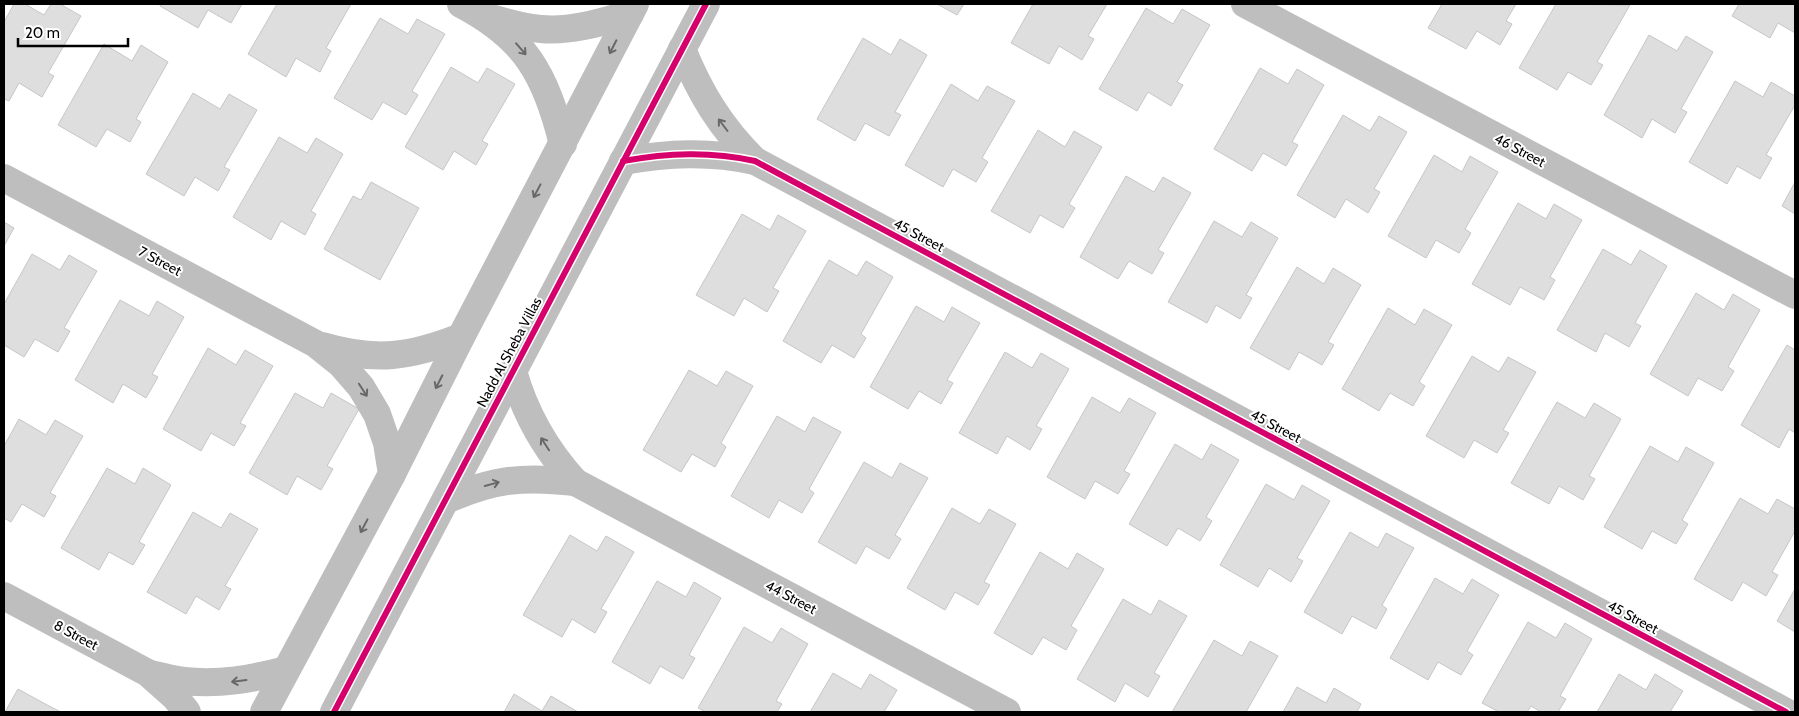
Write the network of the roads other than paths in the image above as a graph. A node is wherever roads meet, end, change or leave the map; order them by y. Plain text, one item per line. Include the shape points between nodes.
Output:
1 (461, 4) edge
2 (706, 4) edge
3 (1245, 4) edge
4 (633, 9) edge
5 (485, 17) junction
6 (682, 49) junction
7 (562, 144) junction
8 (623, 161) junction
9 (755, 161) junction
10 (4, 178) edge
11 (1795, 295) edge
12 (461, 336) junction
13 (316, 344) junction
14 (513, 371) junction
15 (392, 474) junction
16 (575, 482) junction
17 (446, 500) junction
18 (4, 596) edge
19 (286, 670) junction
20 (148, 673) junction
21 (338, 709) edge
22 (187, 712) edge
23 (264, 712) edge
24 (1007, 712) edge
25 (1786, 712) edge

1 - 5 street
2 - 6 street, Nadd Al Sheba Villas
3 - 11 street, 46 Street
4 - 5 street via 602,22 542,30
4 -> 7 street
5 -> 7 street via 509,36 529,59 555,113
6 - 8 street, Nadd Al Sheba Villas
9 -> 6 street via 711,109
7 -> 12 street
8 - 9 street via 687,153
8 - 14 street, Nadd Al Sheba Villas
9 - 25 street, 45 Street
10 - 13 street, 7 Street
12 - 13 street via 433,348 404,355 344,353
12 -> 15 street
13 -> 15 street via 341,364 365,393 388,443
16 -> 14 street via 549,451 531,421
14 - 17 street, Nadd Al Sheba Villas
15 -> 19 street
17 -> 16 street via 471,489 526,478
16 - 24 street, 44 Street
17 - 21 street, Nadd Al Sheba Villas
18 - 20 street, 8 Street
19 -> 20 street via 253,679 218,683 183,681
19 - 23 street
20 - 22 street via 176,697

